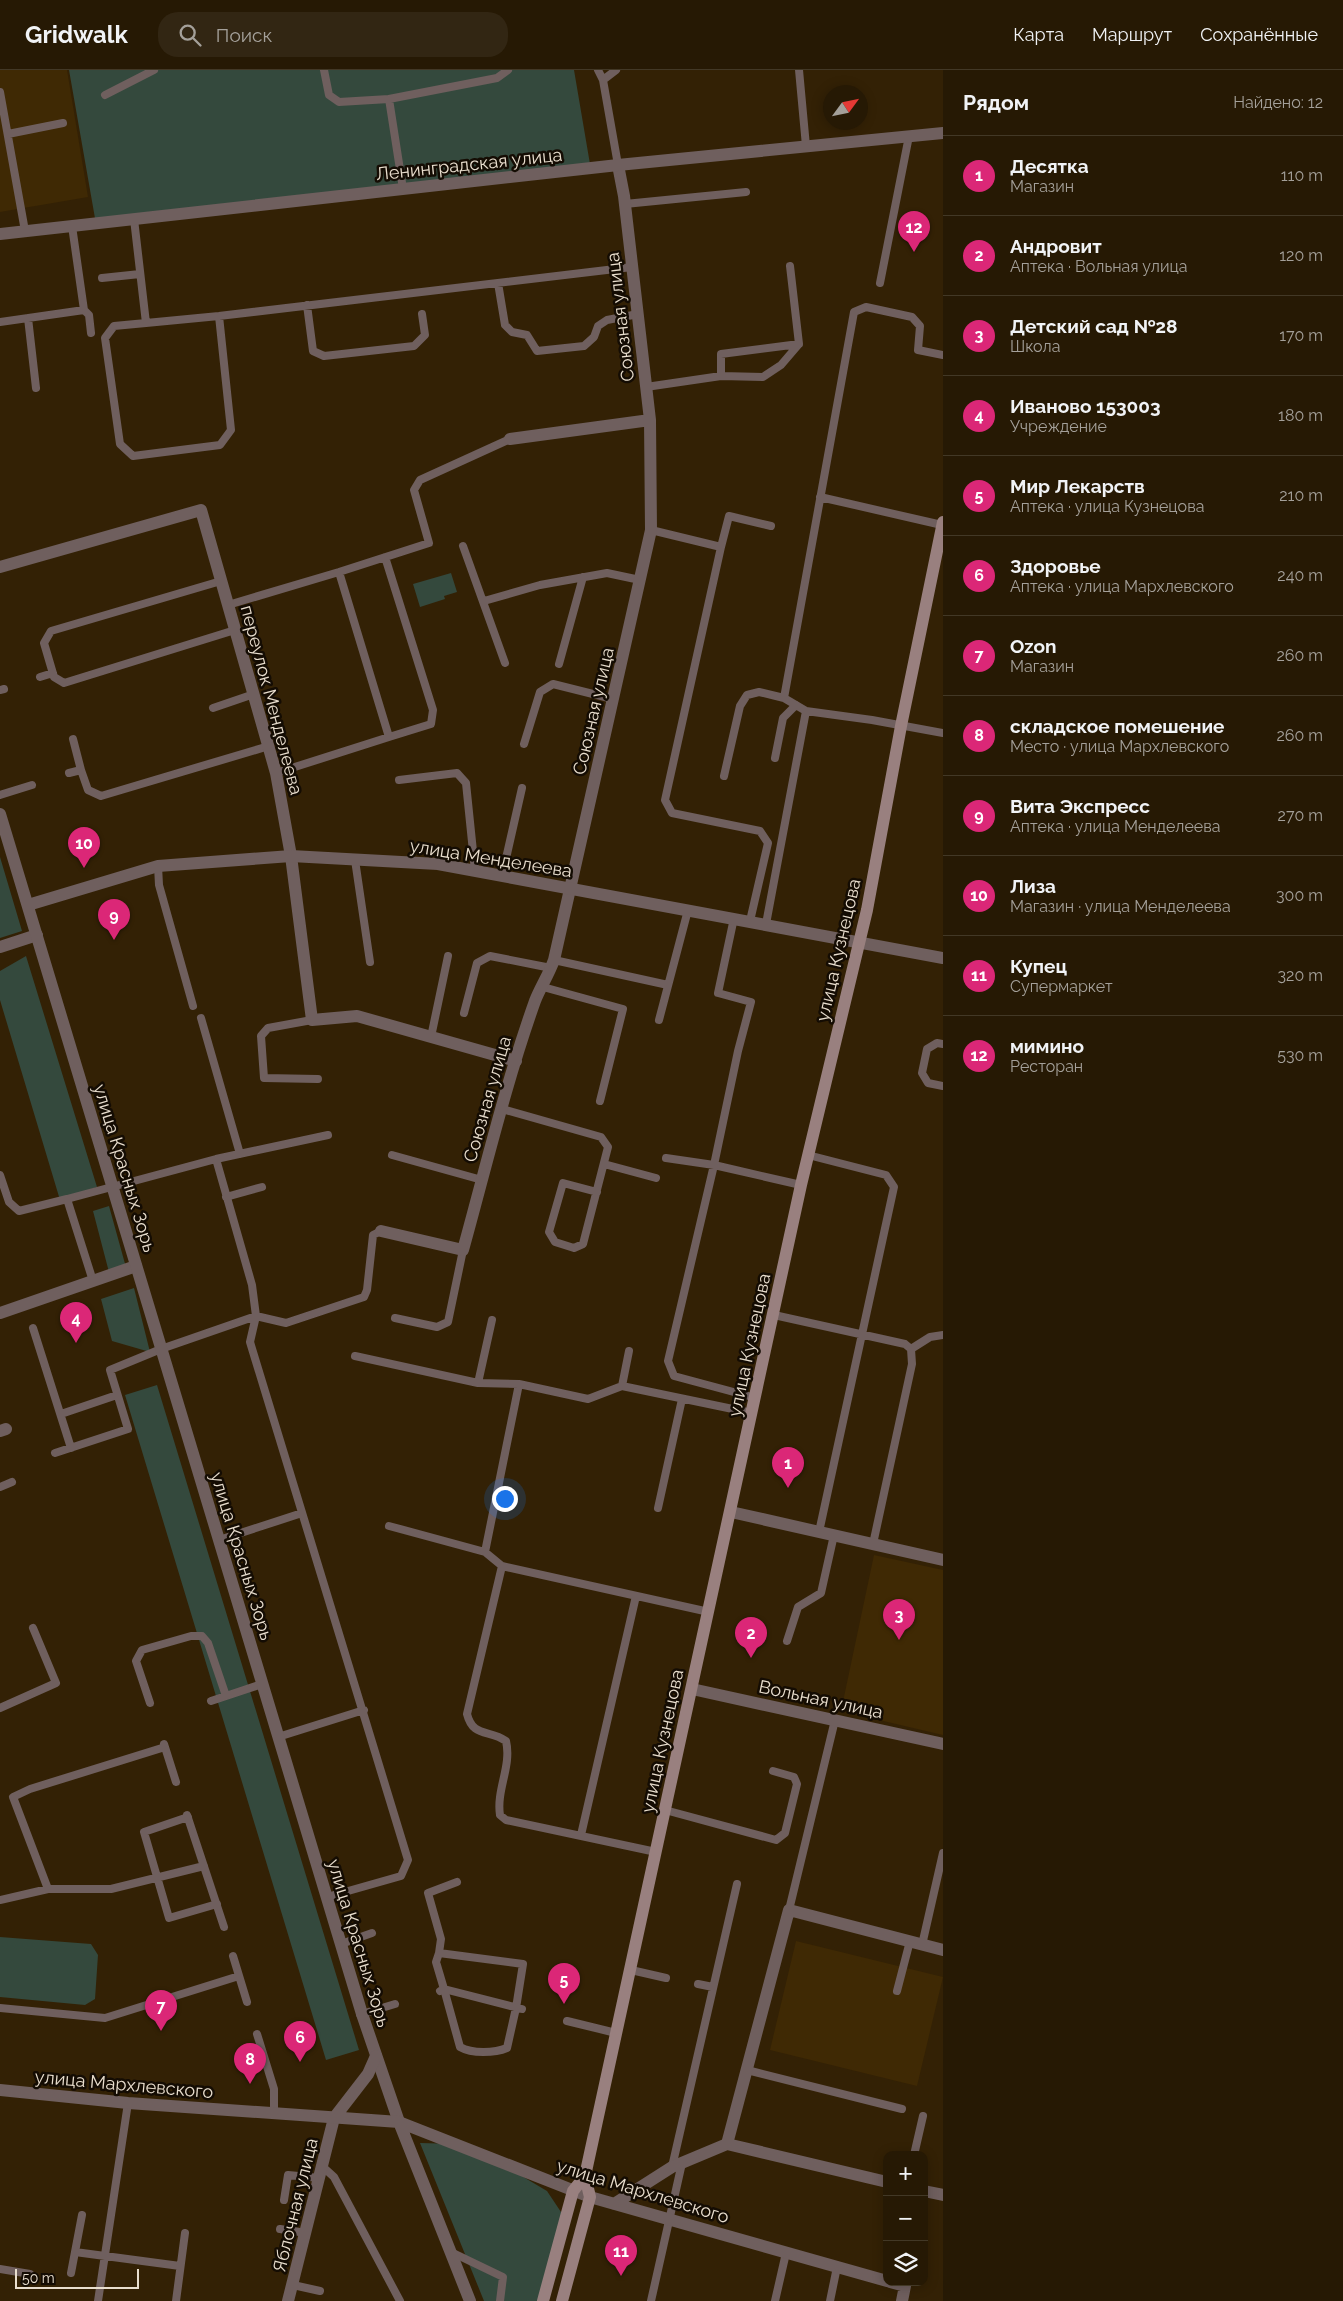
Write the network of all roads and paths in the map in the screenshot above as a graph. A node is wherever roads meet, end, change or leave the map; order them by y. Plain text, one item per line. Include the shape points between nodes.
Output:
1 (154, 70) edge
2 (324, 70) edge
3 (508, 70) edge
4 (598, 70) edge
5 (616, 70) edge
6 (799, 70) edge
7 (603, 80) junction
8 (0, 92) edge
9 (105, 95) dead end
10 (389, 98) junction
11 (63, 123) dead end
12 (943, 133) edge
13 (8, 134) junction
14 (909, 136) junction
15 (806, 146) junction
16 (618, 165) junction
17 (403, 189) junction
18 (746, 192) dead end
19 (625, 204) junction
20 (134, 219) junction
21 (72, 226) junction
22 (25, 231) junction
23 (0, 234) edge
24 (790, 266) dead end
25 (632, 267) junction
26 (140, 274) junction
27 (102, 278) dead end
28 (498, 283) junction
29 (880, 284) dead end
30 (308, 305) junction
31 (84, 310) junction
32 (422, 314) dead end
33 (638, 314) junction
34 (219, 316) junction
35 (28, 318) junction
36 (0, 322) edge
37 (146, 323) junction
38 (91, 333) dead end
39 (799, 344) junction
40 (943, 355) edge
41 (722, 376) junction
42 (646, 387) junction
43 (36, 388) dead end
44 (650, 420) junction
45 (510, 439) joint
46 (820, 497) junction
47 (943, 523) edge
48 (771, 526) dead end
49 (651, 530) junction
50 (463, 546) dead end
51 (721, 547) junction
52 (385, 557) junction
53 (0, 567) edge
54 (339, 572) junction
55 (582, 577) junction
56 (640, 580) junction
57 (221, 581) junction
58 (484, 601) junction
59 (228, 605) junction
60 (236, 630) junction
61 (505, 663) dead end
62 (559, 664) dead end
63 (53, 673) junction
64 (40, 677) dead end
65 (254, 694) junction
66 (784, 698) junction
67 (614, 699) junction
68 (796, 705) junction
69 (213, 708) dead end
70 (806, 711) junction
71 (901, 726) junction
72 (943, 733) edge
73 (388, 737) junction
74 (73, 739) dead end
75 (524, 744) dead end
76 (269, 746) junction
77 (775, 758) dead end
78 (81, 770) junction
79 (276, 773) junction
80 (69, 774) dead end
81 (724, 776) dead end
82 (399, 780) dead end
83 (32, 785) dead end
84 (522, 788) dead end
85 (0, 795) edge
86 (0, 814) edge
87 (291, 856) junction
88 (355, 860) junction
89 (158, 866) junction
90 (475, 871) junction
91 (502, 876) junction
92 (571, 888) junction
93 (28, 905) junction
94 (688, 910) junction
95 (734, 918) junction
96 (750, 921) junction
97 (766, 924) junction
98 (37, 935) junction
99 (859, 941) junction
100 (0, 947) edge
101 (448, 956) dead end
102 (943, 958) edge
103 (370, 962) dead end
104 (553, 964) junction
105 (668, 985) junction
106 (543, 987) junction
107 (192, 1006) dead end
108 (464, 1013) dead end
109 (201, 1018) dead end
110 (312, 1020) junction
111 (659, 1020) dead end
112 (431, 1037) junction
113 (943, 1044) edge
114 (516, 1061) junction
115 (318, 1079) dead end
116 (943, 1086) edge
117 (600, 1101) dead end
118 (502, 1109) junction
119 (328, 1135) dead end
120 (240, 1154) junction
121 (392, 1155) dead end
122 (808, 1155) junction
123 (216, 1158) junction
124 (666, 1158) dead end
125 (604, 1164) junction
126 (714, 1165) junction
127 (0, 1175) edge
128 (656, 1178) dead end
129 (482, 1180) junction
130 (802, 1185) junction
131 (113, 1187) junction
132 (262, 1187) dead end
133 (596, 1192) junction
134 (226, 1197) junction
135 (67, 1199) junction
136 (0, 1201) edge
137 (9, 1202) junction
138 (381, 1231) joint
139 (463, 1250) junction
140 (136, 1266) junction
141 (93, 1280) junction
142 (0, 1313) edge
143 (774, 1315) junction
144 (256, 1316) junction
145 (394, 1318) dead end
146 (492, 1320) dead end
147 (33, 1328) dead end
148 (943, 1335) edge
149 (862, 1336) junction
150 (161, 1349) junction
151 (911, 1349) junction
152 (629, 1351) dead end
153 (354, 1356) dead end
154 (478, 1383) junction
155 (519, 1384) junction
156 (622, 1386) junction
157 (117, 1395) junction
158 (756, 1398) junction
159 (682, 1400) junction
160 (752, 1413) junction
161 (61, 1414) junction
162 (72, 1448) junction
163 (55, 1454) dead end
164 (12, 1482) dead end
165 (0, 1487) edge
166 (658, 1508) dead end
167 (731, 1512) junction
168 (302, 1513) junction
169 (389, 1526) dead end
170 (819, 1532) junction
171 (834, 1535) junction
172 (219, 1540) junction
173 (873, 1544) junction
174 (485, 1552) junction
175 (943, 1560) edge
176 (502, 1566) junction
177 (636, 1596) junction
178 (709, 1612) junction
179 (33, 1628) dead end
180 (787, 1641) dead end
181 (262, 1684) junction
182 (692, 1689) junction
183 (226, 1696) junction
184 (211, 1701) dead end
185 (150, 1703) dead end
186 (0, 1708) edge
187 (364, 1710) junction
188 (835, 1720) junction
189 (278, 1737) junction
190 (943, 1744) edge
191 (773, 1772) dead end
192 (176, 1782) dead end
193 (665, 1810) junction
194 (581, 1835) junction
195 (656, 1852) junction
196 (943, 1853) edge
197 (204, 1866) junction
198 (158, 1878) junction
199 (457, 1882) dead end
200 (736, 1884) dead end
201 (48, 1889) junction
202 (326, 1897) junction
203 (0, 1900) edge
204 (217, 1904) junction
205 (789, 1910) junction
206 (224, 1927) dead end
207 (372, 1933) dead end
208 (916, 1943) junction
209 (341, 1944) junction
210 (943, 1950) edge
211 (438, 1953) junction
212 (233, 1956) dead end
213 (630, 1970) junction
214 (239, 1976) junction
215 (666, 1978) dead end
216 (698, 1984) dead end
217 (712, 1987) junction
218 (442, 1990) junction
219 (898, 1991) dead end
220 (247, 2002) dead end
221 (395, 2004) dead end
222 (0, 2008) edge
223 (519, 2008) junction
224 (362, 2014) junction
225 (567, 2021) dead end
226 (616, 2033) junction
227 (257, 2034) dead end
228 (376, 2056) junction
229 (747, 2070) junction
230 (0, 2090) edge
231 (128, 2103) junction
232 (902, 2109) dead end
233 (274, 2114) junction
234 (924, 2116) dead end
235 (334, 2118) junction
236 (399, 2122) junction
237 (727, 2144) junction
238 (915, 2151) edge
239 (677, 2165) junction
240 (322, 2172) junction
241 (585, 2176) junction
242 (883, 2181) edge
243 (573, 2191) junction
244 (928, 2192) edge
245 (943, 2196) edge
246 (590, 2197) junction
247 (284, 2200) dead end
248 (614, 2204) junction
249 (82, 2215) dead end
250 (670, 2220) junction
251 (280, 2229) dead end
252 (185, 2232) dead end
253 (306, 2233) junction
254 (75, 2252) junction
255 (451, 2252) junction
256 (786, 2253) junction
257 (104, 2256) junction
258 (180, 2266) junction
259 (838, 2267) junction
260 (0, 2269) edge
261 (30, 2274) dead end
262 (71, 2274) dead end
263 (883, 2280) edge
264 (293, 2284) junction
265 (905, 2286) edge
266 (320, 2291) dead end
267 (98, 2301) edge
268 (176, 2301) edge
269 (288, 2301) edge
270 (400, 2301) edge
271 (470, 2301) edge
272 (500, 2301) edge
273 (543, 2301) edge
274 (562, 2301) edge
275 (652, 2301) edge
276 (775, 2301) edge
277 (830, 2301) edge
278 (902, 2301) edge

1 - 9 lane
2 - 10 lane via 329,95 339,102
3 - 10 lane via 497,78
4 - 7 lane
5 - 7 lane
6 - 15 lane
7 - 16 lane
8 - 13 lane
10 - 17 lane
11 - 13 lane
12 - 14 street, Ленинградская улица
13 - 22 lane
14 - 15 street, Ленинградская улица
14 - 29 lane
15 - 16 street, Ленинградская улица
16 - 17 street, Ленинградская улица
16 - 19 street, Союзная улица
17 - 20 street, Ленинградская улица
18 - 19 lane
19 - 25 street, Союзная улица
20 - 21 street, Ленинградская улица
20 - 26 lane
21 - 22 street, Ленинградская улица
21 - 31 lane
22 - 23 street, Ленинградская улица
24 - 39 lane
25 - 28 lane
25 - 33 street, Союзная улица
26 - 27 lane
26 - 37 lane
28 - 30 lane
28 - 33 lane via 505,325 512,332 527,335 537,351 584,346 594,337 598,326 607,320
30 - 32 lane via 313,351 324,356 414,346 424,335
30 - 34 lane
31 - 35 lane
31 - 38 lane via 89,315
33 - 42 street, Союзная улица
34 - 37 lane
34 - 37 lane via 231,430 220,445 133,456 120,444 105,338 114,326
35 - 36 lane
35 - 43 lane
39 - 41 lane via 781,365 763,377
39 - 41 lane via 721,354
40 - 46 lane via 918,350 920,326 912,317 866,307 854,312
41 - 42 lane
42 - 44 street, Союзная улица
44 - 45 street
44 - 49 street, Союзная улица
45 - 52 lane via 420,480 414,490 430,543
46 - 47 lane
46 - 66 lane
47 - 71 main road, улица Кузнецова
48 - 51 lane via 729,516
49 - 51 lane
49 - 56 street, Союзная улица
50 - 58 lane
51 - 96 lane via 664,800 672,813 760,832 768,844
52 - 54 lane
52 - 73 lane via 432,710 431,724
53 - 57 street, переулок Менделеева via 201,510
54 - 59 lane
54 - 73 lane
55 - 56 lane via 607,573
55 - 58 lane
55 - 62 lane
56 - 67 street, Союзная улица
57 - 59 street, переулок Менделеева
57 - 63 lane via 50,631 44,643
58 - 61 lane
59 - 60 street, переулок Менделеева
60 - 63 lane via 64,683
60 - 65 street, переулок Менделеева
63 - 64 lane
65 - 69 lane
65 - 76 street, переулок Менделеева
66 - 68 lane
66 - 81 lane via 759,692 747,695 740,706
67 - 75 lane via 553,684 540,692
67 - 92 street, Союзная улица
68 - 70 lane
68 - 77 lane via 783,718
70 - 71 lane
70 - 97 lane
71 - 72 lane
71 - 99 main road, улица Кузнецова
73 - 79 lane
74 - 78 lane
76 - 78 lane via 101,796 88,790
76 - 79 street, переулок Менделеева
78 - 80 lane
79 - 87 street, переулок Менделеева
82 - 90 lane via 456,774 466,783
83 - 85 lane
84 - 91 lane
86 - 93 street, улица Красных Зорь
87 - 88 street, улица Менделеева
87 - 89 street, улица Менделеева
87 - 110 street, переулок Менделеева
88 - 90 street, улица Менделеева via 438,864
88 - 103 lane
89 - 93 street, улица Менделеева
89 - 107 lane via 160,885
90 - 91 street, улица Менделеева
91 - 92 street, улица Менделеева
92 - 94 street, улица Менделеева
92 - 104 street, Союзная улица
93 - 98 street, улица Красных Зорь
94 - 95 street, улица Менделеева
94 - 105 lane
95 - 96 street, улица Менделеева
95 - 126 lane via 718,993 751,1002
96 - 97 street, улица Менделеева
97 - 99 street, улица Менделеева
98 - 100 street
98 - 131 street, улица Красных Зорь
99 - 102 street, улица Менделеева
99 - 122 main road, улица Кузнецова
101 - 112 lane
104 - 105 lane
104 - 106 street, Союзная улица
104 - 108 lane via 490,956 478,963
105 - 111 lane
106 - 114 street, Союзная улица via 536,998
106 - 117 lane via 623,1010
109 - 120 lane
110 - 112 street via 357,1016
110 - 115 lane via 268,1028 261,1036 264,1078
112 - 114 street
113 - 116 lane via 937,1043 926,1049 922,1073 928,1083
114 - 118 street, Союзная улица
118 - 125 lane via 601,1137 608,1147
118 - 129 street, Союзная улица
119 - 120 lane
120 - 123 lane
121 - 129 lane
122 - 130 main road, улица Кузнецова
122 - 149 lane via 886,1175 894,1187
123 - 131 lane
123 - 134 lane
124 - 126 lane
125 - 128 lane
125 - 133 lane
126 - 130 lane
126 - 158 lane via 668,1361 674,1376
127 - 137 lane
129 - 139 street, Союзная улица
130 - 143 main road, улица Кузнецова
131 - 135 lane
131 - 140 street, улица Красных Зорь
132 - 134 lane
133 - 133 lane via 583,1244 574,1248 555,1242 549,1232 563,1183
134 - 144 lane via 252,1284
135 - 137 lane via 19,1211
135 - 141 lane
136 - 137 lane
138 - 139 street
138 - 144 lane via 373,1235 364,1297 286,1324
139 - 145 lane via 448,1322 437,1327
140 - 141 street
140 - 150 street, улица Красных Зорь
141 - 142 street
143 - 149 lane
143 - 158 main road, улица Кузнецова
144 - 150 lane
144 - 168 lane via 250,1342
146 - 154 lane
147 - 161 lane
148 - 151 lane via 930,1336
149 - 151 lane via 905,1344
149 - 170 lane
150 - 157 lane via 110,1370
150 - 172 street, улица Красных Зорь
151 - 173 lane via 912,1364
152 - 156 lane
153 - 154 lane
154 - 155 lane
155 - 156 lane via 588,1400
155 - 174 lane
156 - 159 lane
157 - 161 lane
157 - 162 lane via 128,1428
158 - 160 main road, улица Кузнецова
159 - 160 lane
159 - 166 lane
160 - 167 main road, улица Кузнецова
161 - 162 lane
162 - 163 lane
164 - 165 lane
167 - 170 street
167 - 178 main road, улица Кузнецова
168 - 172 lane
168 - 187 lane
169 - 174 lane
170 - 171 street
171 - 173 street
171 - 180 lane via 821,1593 798,1607
172 - 181 street, улица Красных Зорь
173 - 175 street
174 - 176 lane
176 - 177 lane
176 - 194 lane via 467,1714 470,1725 476,1731 506,1740 509,1753 498,1805 500,1815 506,1820
177 - 178 lane
177 - 194 lane
178 - 182 main road, улица Кузнецова
179 - 186 lane via 56,1682
181 - 183 lane
181 - 189 street, улица Красных Зорь
182 - 188 street, Вольная улица
182 - 193 main road, улица Кузнецова
183 - 184 lane
183 - 185 lane via 208,1643 202,1636 191,1636 142,1650 136,1661
187 - 189 lane
187 - 202 lane via 408,1860 401,1876
188 - 190 street, Вольная улица
188 - 205 lane
189 - 202 street, улица Красных Зорь
191 - 193 lane via 794,1777 797,1784 786,1834 776,1840
192 - 201 lane via 164,1745 14,1797
193 - 195 main road, улица Кузнецова
194 - 195 lane
195 - 213 main road, улица Кузнецова
196 - 208 lane
197 - 198 lane
197 - 198 lane via 188,1816 144,1832
197 - 204 lane
198 - 201 lane via 111,1889
198 - 204 lane via 170,1918
199 - 211 lane via 428,1893 441,1939
200 - 217 lane
201 - 203 lane
202 - 209 street, улица Красных Зорь
204 - 206 lane
205 - 208 street
205 - 229 street
207 - 209 lane
208 - 210 street
208 - 219 lane
209 - 224 street, улица Красных Зорь
211 - 218 lane via 436,1962
211 - 223 lane via 523,1964
212 - 214 lane
213 - 215 lane
213 - 226 main road, улица Кузнецова
214 - 220 lane
214 - 222 lane via 105,2018
216 - 217 lane
217 - 239 lane
218 - 223 lane
218 - 223 lane via 460,2047 465,2050 498,2052 507,2048
221 - 224 lane
224 - 228 street, улица Красных Зорь
225 - 226 lane
226 - 241 main road, улица Кузнецова
227 - 233 lane via 274,2089
228 - 235 street via 368,2074
228 - 236 street, улица Красных Зорь
229 - 232 lane
229 - 237 street
230 - 231 street, улица Мархлевского
231 - 233 street, улица Мархлевского
231 - 257 lane
233 - 235 street, улица Мархлевского
234 - 238 lane
235 - 236 street, улица Мархлевского
235 - 240 street, Яблочная улица
236 - 243 street, улица Мархлевского
236 - 255 street, улица Красных Зорь
237 - 239 street
237 - 242 street
239 - 248 street
239 - 250 lane
240 - 247 lane via 288,2175
240 - 253 street, Яблочная улица
240 - 270 lane via 334,2177
241 - 243 main road, улица Кузнецова
241 - 246 main road, улица Кузнецова
243 - 246 street, улица Мархлевского
243 - 273 main road, улица Кузнецова
244 - 245 street
246 - 248 street, улица Мархлевского
246 - 274 main road, улица Кузнецова
248 - 250 street, улица Мархлевского
249 - 254 lane
250 - 256 street, улица Мархлевского
250 - 275 lane
251 - 253 lane
252 - 258 lane
253 - 264 street, Яблочная улица
254 - 257 lane
254 - 262 lane
255 - 271 street, улица Красных Зорь
255 - 272 lane via 503,2277
256 - 259 street, улица Мархлевского
256 - 276 lane
257 - 258 lane
257 - 267 lane
258 - 268 lane
259 - 263 street, улица Мархлевского
259 - 277 lane
260 - 261 lane
264 - 266 lane
264 - 269 street, Яблочная улица
265 - 278 street, улица Мархлевского

